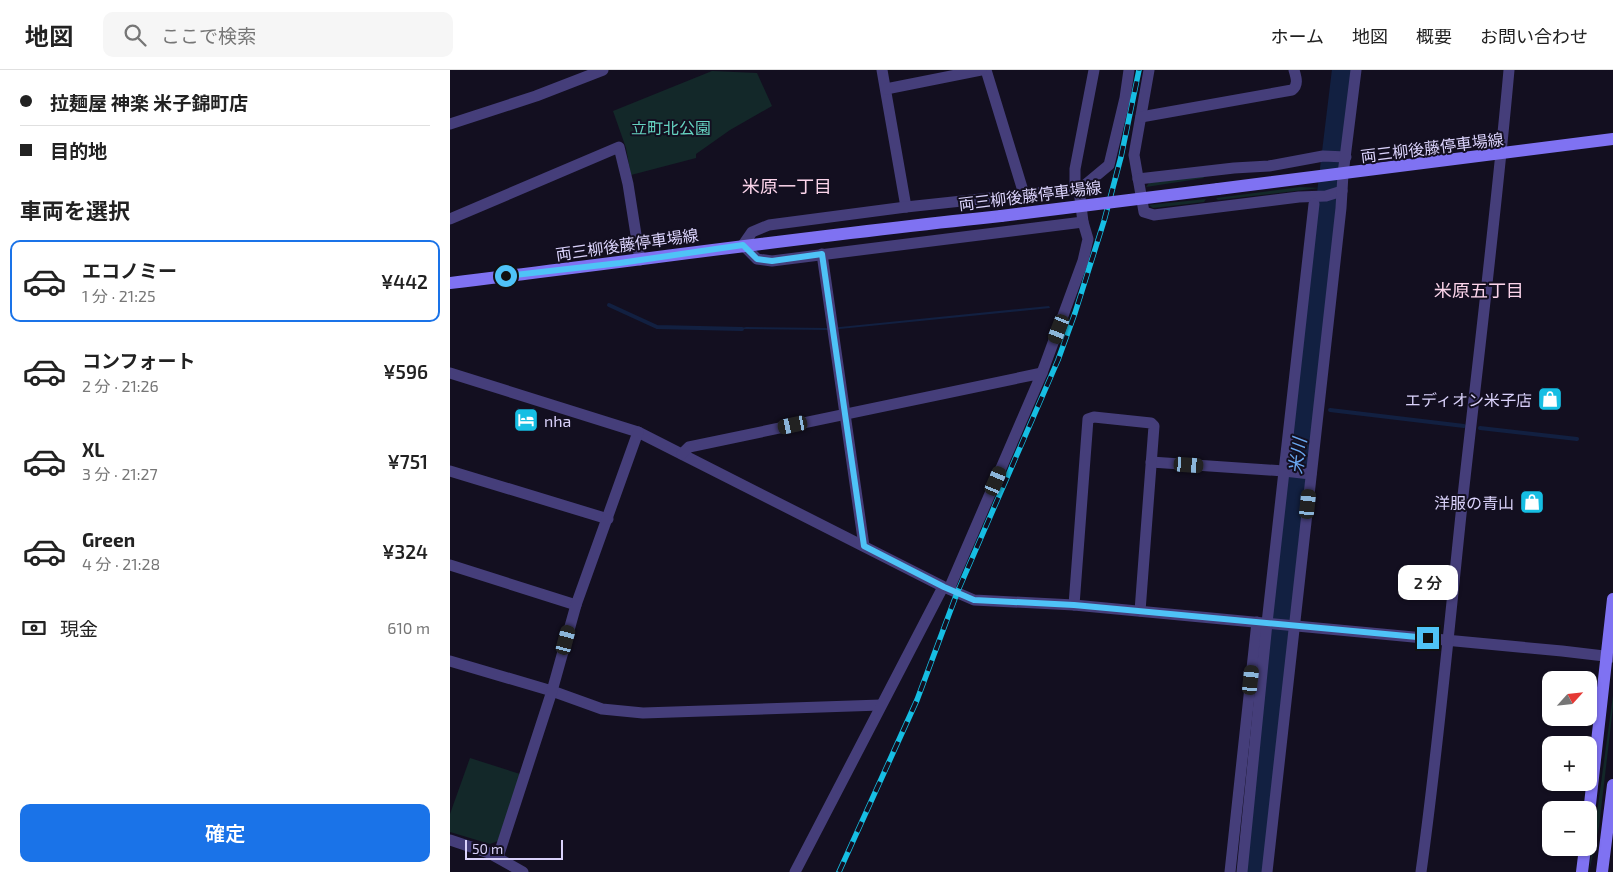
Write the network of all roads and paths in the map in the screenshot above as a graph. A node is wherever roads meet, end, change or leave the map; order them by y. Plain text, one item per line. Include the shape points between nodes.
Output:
1 (603, 70) edge
2 (882, 70) edge
3 (981, 70) edge
4 (986, 70) edge
5 (1094, 70) edge
6 (1129, 70) edge
7 (1149, 70) edge
8 (1294, 70) edge
9 (1356, 70) edge
10 (1510, 70) edge
11 (886, 89) junction
12 (1141, 117) junction
13 (450, 124) edge
14 (1613, 140) edge
15 (1502, 154) junction
16 (1346, 157) junction
17 (1342, 174) junction
18 (1138, 179) junction
19 (1077, 190) junction
20 (1342, 191) junction
21 (1024, 194) junction
22 (1314, 204) dead end
23 (906, 207) junction
24 (450, 219) edge
25 (1083, 222) junction
26 (743, 245) junction
27 (822, 254) junction
28 (640, 260) junction
29 (450, 283) edge
30 (450, 373) edge
31 (1042, 373) junction
32 (846, 414) junction
33 (638, 432) junction
34 (682, 454) junction
35 (1151, 462) junction
36 (450, 471) edge
37 (1286, 471) junction
38 (1309, 474) junction
39 (608, 519) junction
40 (864, 546) junction
41 (450, 565) edge
42 (946, 588) junction
43 (1613, 599) edge
44 (576, 605) junction
45 (1074, 605) junction
46 (1140, 611) junction
47 (1265, 623) junction
48 (1292, 625) junction
49 (1447, 640) junction
50 (1610, 657) edge
51 (450, 661) edge
52 (552, 692) junction
53 (881, 705) junction
54 (1613, 785) edge
55 (1590, 801) edge
56 (450, 840) edge
57 (1584, 856) edge
58 (498, 857) junction
59 (523, 872) edge
60 (795, 872) edge
61 (1230, 872) edge
62 (1242, 872) edge
63 (1267, 872) edge
64 (1421, 872) edge
65 (1582, 872) edge
66 (1602, 872) edge

1 - 13 street
2 - 11 street
3 - 11 street
4 - 21 street
5 - 19 street via 1075,168
6 - 19 street via 1109,165
7 - 12 street
8 - 12 street via 1296,84 1292,90
9 - 16 street
10 - 15 street
11 - 23 street
12 - 18 street via 1134,155
14 - 15 main road, 両三柳後藤停車場線
15 - 17 main road, 両三柳後藤停車場線
15 - 49 street
16 - 17 street
16 - 18 street via 1323,156 1268,166
17 - 20 street
17 - 26 main road, 両三柳後藤停車場線, bridge
18 - 20 street via 1144,212 1154,215 1326,196
19 - 21 street
19 - 25 street
20 - 38 street
21 - 23 street
22 - 37 street
23 - 26 street via 769,225 752,232
24 - 28 street via 618,147 628,184
25 - 27 street
25 - 31 street via 1088,239 1083,261
26 - 27 street via 757,259 772,261
26 - 28 main road, 両三柳後藤停車場線
27 - 32 street
28 - 29 main road, 両三柳後藤停車場線
30 - 33 street
31 - 32 street
31 - 42 street
32 - 34 street via 689,447
32 - 40 street
33 - 34 street
33 - 39 street
34 - 40 street
35 - 37 street
35 - 45 street via 1153,423 1088,419
35 - 46 street
36 - 39 street
37 - 38 street
37 - 47 street
38 - 48 street
39 - 44 street
40 - 42 street
41 - 44 street
42 - 45 street via 974,600
42 - 53 street
43 - 50 main road
44 - 52 street
45 - 46 street
46 - 47 street
47 - 48 street
47 - 61 street
47 - 62 street
48 - 49 street
48 - 63 street
49 - 50 street
49 - 64 street via 1433,788
50 - 55 main road
51 - 52 street
52 - 53 street via 602,709 643,713
52 - 58 street
53 - 60 street
54 - 66 main road
56 - 58 street
57 - 65 main road
58 - 59 street

